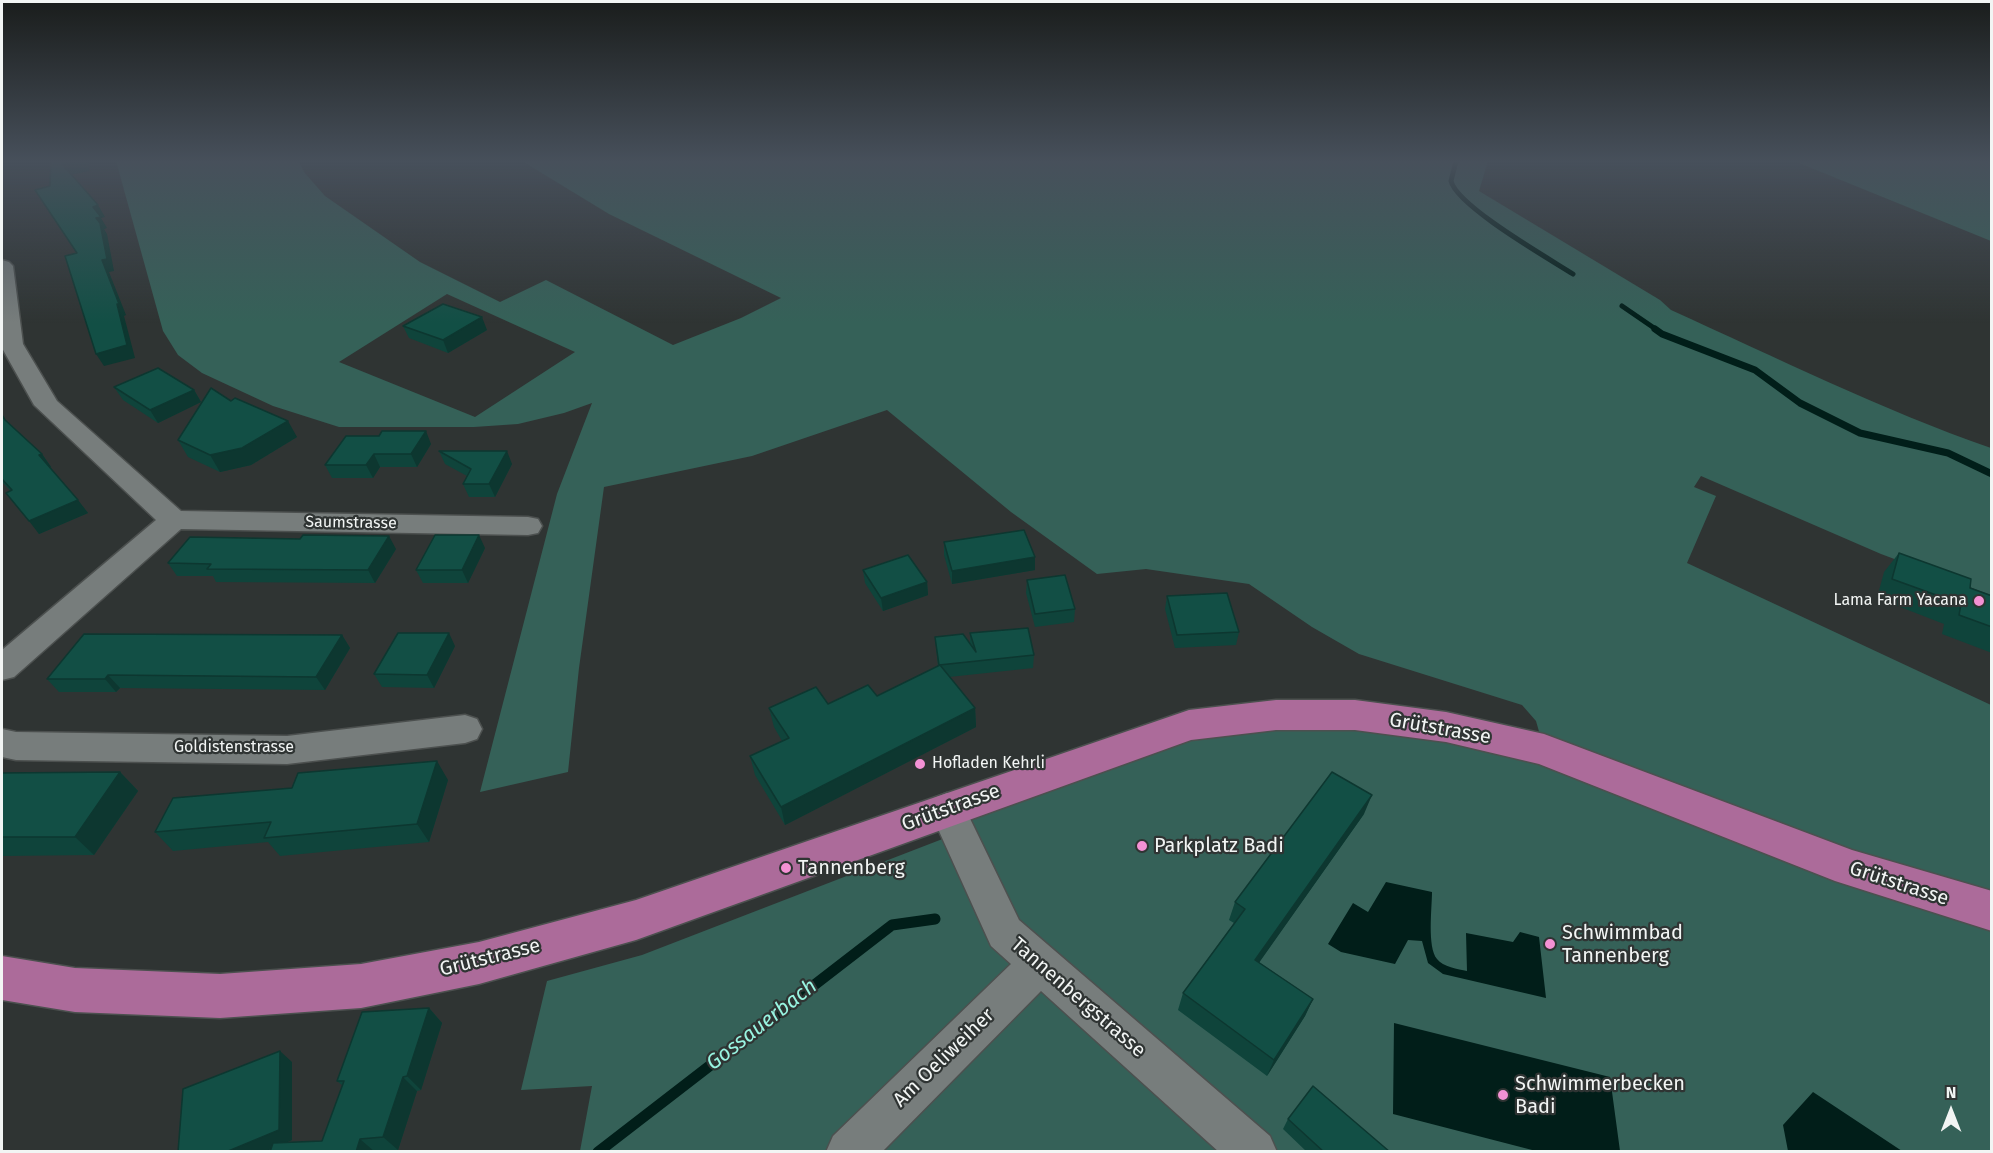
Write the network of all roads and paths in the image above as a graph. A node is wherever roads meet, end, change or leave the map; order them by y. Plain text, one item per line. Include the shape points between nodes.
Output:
1 (2, 266) edge
2 (174, 520) junction
3 (528, 526) dead end
4 (2, 668) edge
5 (465, 729) dead end
6 (2, 743) edge
7 (947, 809) junction
8 (1992, 912) edge
9 (1039, 965) junction
10 (2, 978) edge
11 (849, 1152) edge
12 (1254, 1152) edge

1 - 2 street via 11,344 47,405
2 - 3 street, Saumstrasse
2 - 4 street
5 - 6 street, Goldistenstrasse via 287,750
7 - 8 main road, Grütstrasse via 1189,725 1276,715 1355,716 1446,727 1544,750 1851,868
7 - 9 street, Tannenbergstrasse via 1005,933
7 - 10 main road, Grütstrasse via 636,920 479,963 361,986 220,996 75,990
9 - 11 street, Am Oeliweiher
9 - 12 street, Tannenbergstrasse

